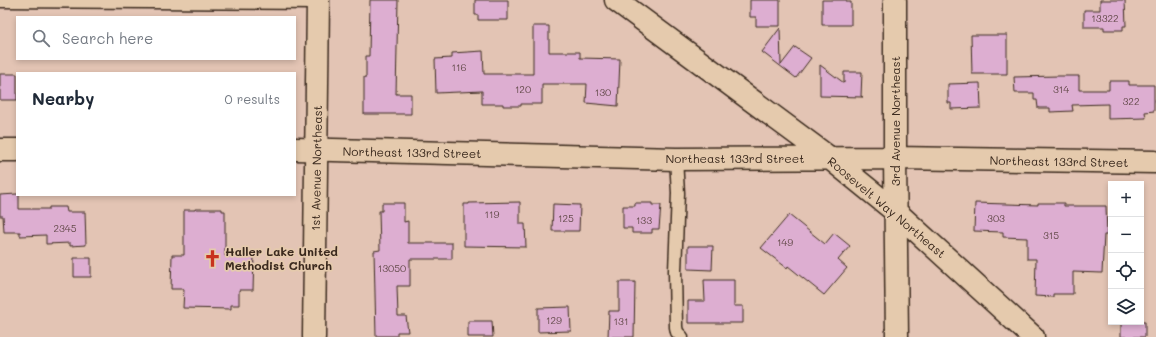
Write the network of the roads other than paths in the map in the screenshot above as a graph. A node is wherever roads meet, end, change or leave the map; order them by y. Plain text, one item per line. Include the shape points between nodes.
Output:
1 (616, 0) edge
2 (896, 0) edge
3 (0, 1) edge
4 (318, 2) edge
5 (305, 149) edge
6 (0, 150) edge
7 (16, 150) edge
8 (895, 158) junction
9 (676, 159) junction
10 (831, 159) junction
11 (1155, 162) edge
12 (896, 211) junction
13 (314, 337) edge
14 (682, 337) edge
15 (897, 337) edge
16 (1033, 337) edge

1 - 10 street, Roosevelt Way Northeast
2 - 8 street, 3rd Avenue Northeast
3 - 4 lane
4 - 5 street, 1st Avenue Northeast
5 - 9 street, Northeast 133rd Street
5 - 13 street, 1st Avenue Northeast
6 - 7 street
8 - 10 street, Northeast 133rd Street
8 - 11 street, Northeast 133rd Street
8 - 12 street, 3rd Avenue Northeast
9 - 10 street, Northeast 133rd Street
9 - 14 lane via 676,327
10 - 12 street, Roosevelt Way Northeast
12 - 15 street, 3rd Avenue Northeast
12 - 16 street, Roosevelt Way Northeast

